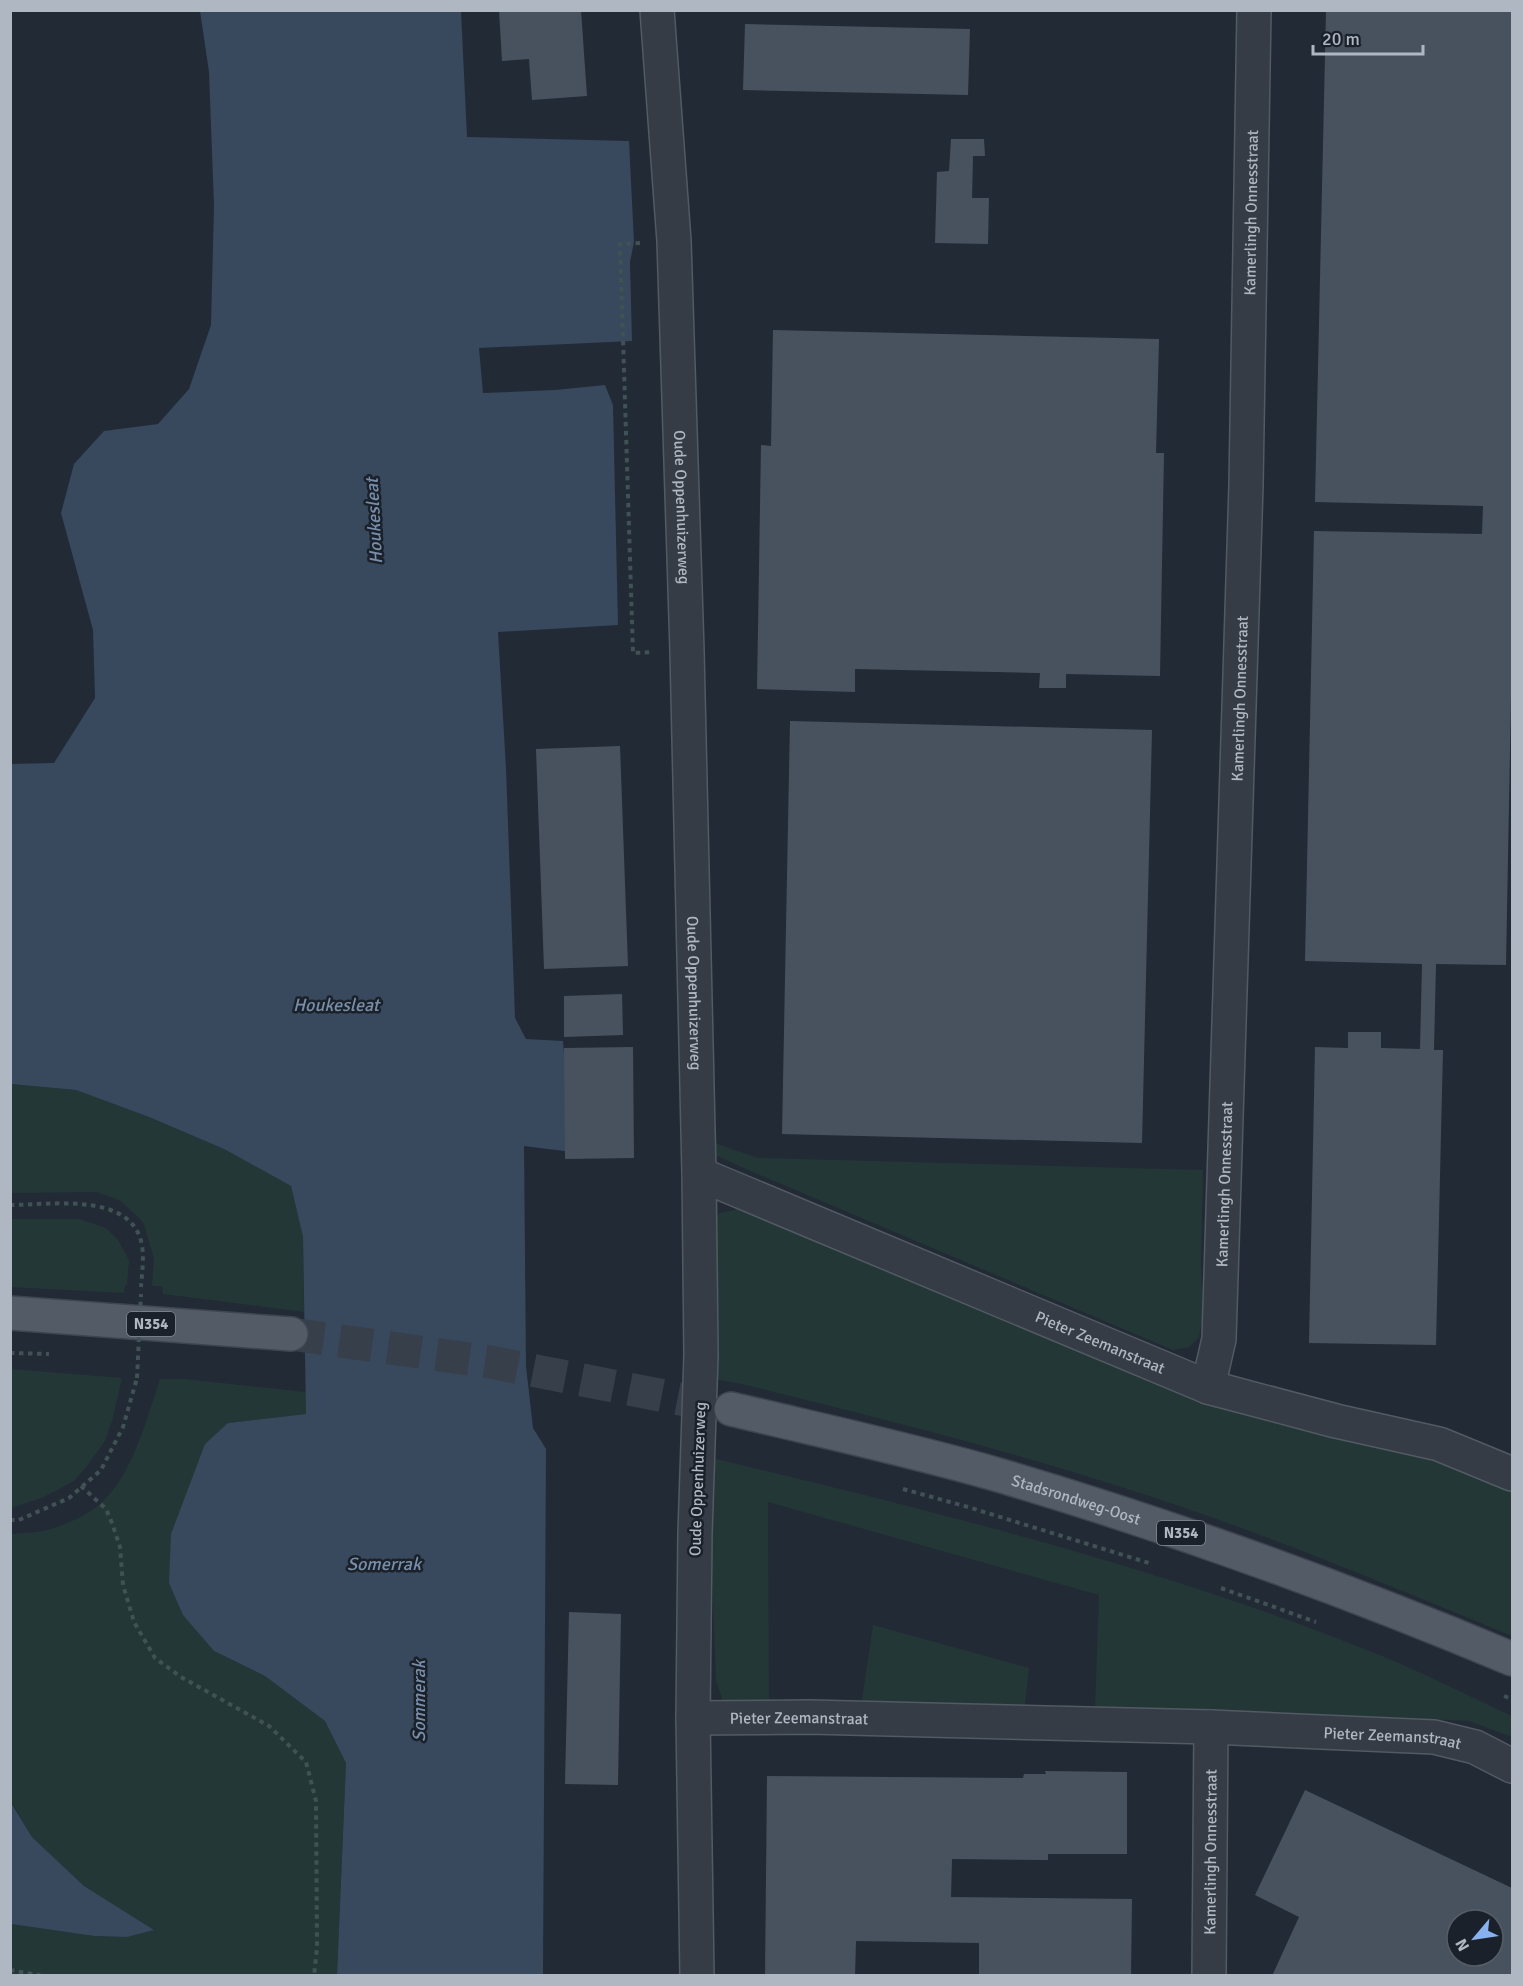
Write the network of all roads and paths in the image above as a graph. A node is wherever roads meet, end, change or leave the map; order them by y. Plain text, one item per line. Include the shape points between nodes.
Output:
1 (657, 10) edge
2 (1254, 10) edge
3 (674, 241) junction
4 (687, 651) junction
5 (699, 1174) junction
6 (10, 1205) edge
7 (10, 1313) edge
8 (291, 1334) tunnel mouth
9 (1208, 1387) junction
10 (731, 1409) tunnel mouth
11 (1512, 1474) edge
12 (81, 1486) junction
13 (900, 1488) dead end
14 (10, 1520) edge
15 (1154, 1564) dead end
16 (1219, 1587) dead end
17 (1319, 1623) dead end
18 (1512, 1659) edge
19 (1502, 1695) dead end
20 (1512, 1699) edge
21 (693, 1718) junction
22 (1211, 1726) junction
23 (1512, 1766) edge
24 (10, 1970) edge
25 (43, 1976) edge
26 (314, 1976) edge
27 (697, 1976) edge
28 (1209, 1976) edge

1 - 3 street, Oude Oppenhuizerweg
2 - 9 street, Kamerlingh Onnesstraat via 1245,497 1219,1339
3 - 4 street, Oude Oppenhuizerweg
3 - 4 path via 620,244 633,653
4 - 5 street, Oude Oppenhuizerweg
5 - 9 street, Pieter Zeemanstraat
5 - 21 street, Oude Oppenhuizerweg via 701,1355
6 - 12 path, bridge via 96,1204 115,1210 134,1228 141,1242 137,1378 113,1449 101,1470
7 - 8 main road, N354
9 - 11 street, Pieter Zeemanstraat via 1439,1444
10 - 18 main road, Stadsrondweg-Oost / N354 via 994,1474 1137,1519 1289,1571
12 - 14 path via 69,1498 19,1520
12 - 26 path via 106,1509 120,1547 123,1585 134,1622 155,1658 268,1726 306,1762 316,1801
13 - 15 path
16 - 17 path
19 - 20 path
21 - 22 street, Pieter Zeemanstraat
21 - 27 street, Oude Oppenhuizerweg
22 - 23 street, Pieter Zeemanstraat via 1434,1737 1475,1748
22 - 28 street, Kamerlingh Onnesstraat
24 - 25 path

